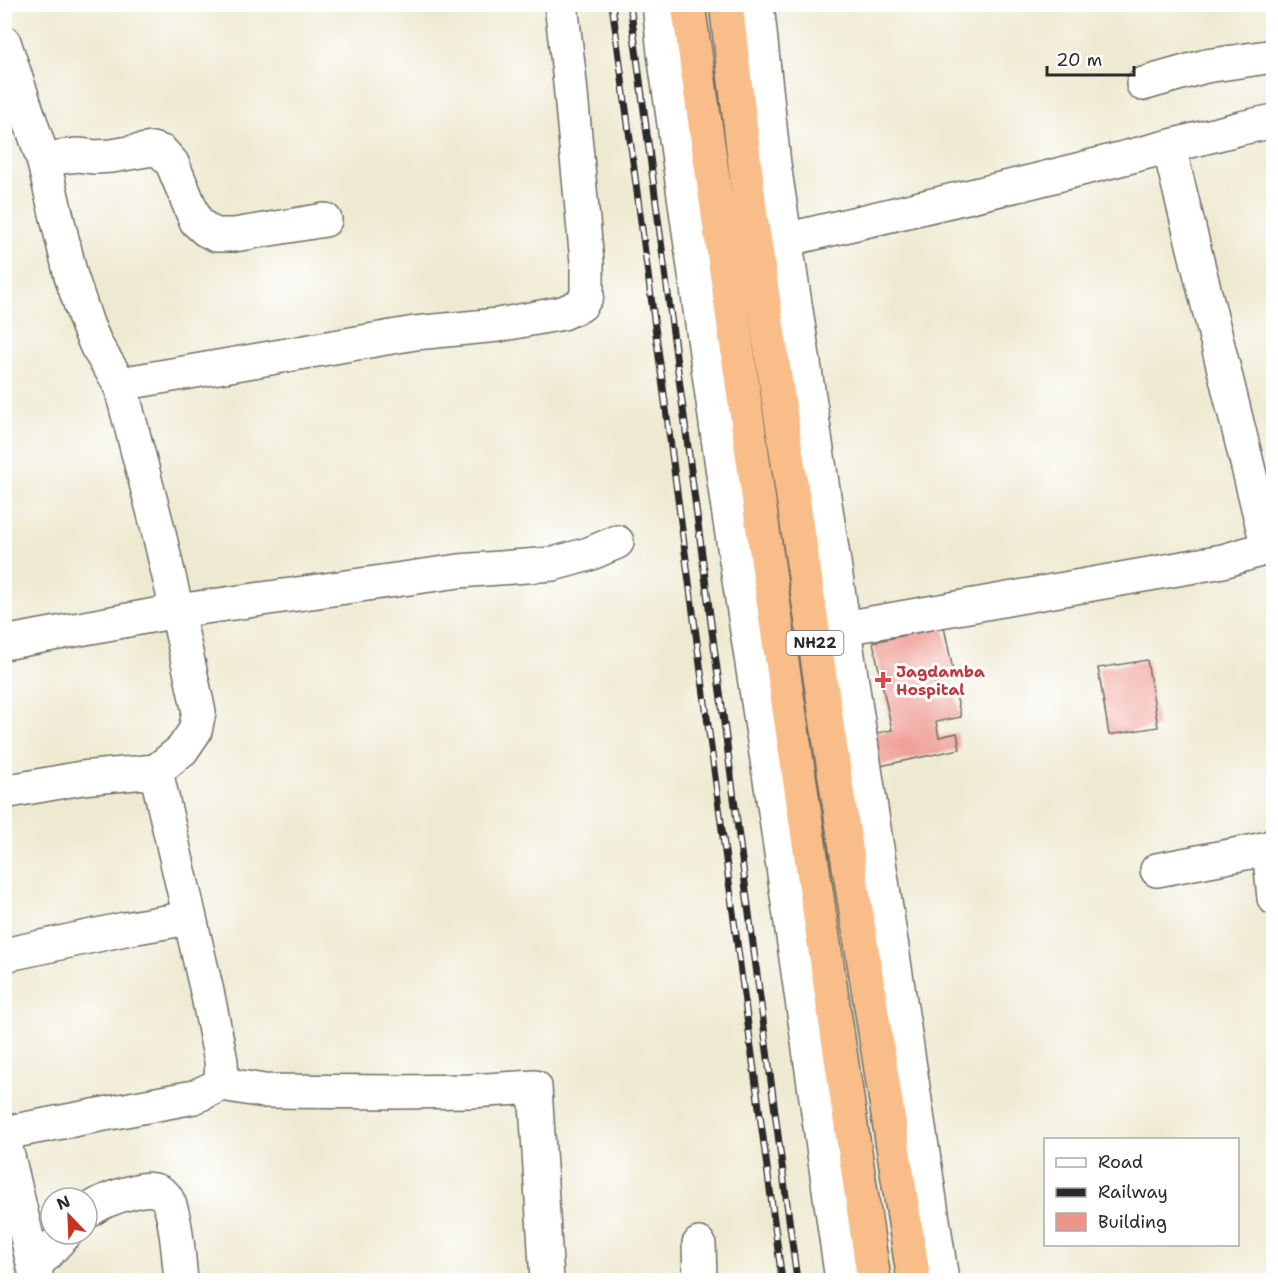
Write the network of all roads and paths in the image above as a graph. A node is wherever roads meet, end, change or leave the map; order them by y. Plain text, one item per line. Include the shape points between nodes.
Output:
1 (561, 4) edge
2 (658, 4) edge
3 (688, 4) edge
4 (726, 4) edge
5 (757, 4) edge
6 (4, 42) edge
7 (1274, 56) edge
8 (1143, 84) dead end
9 (1274, 121) edge
10 (1169, 147) junction
11 (44, 159) junction
12 (325, 220) dead end
13 (785, 240) junction
14 (120, 384) junction
15 (617, 542) dead end
16 (1271, 547) edge
17 (177, 611) junction
18 (844, 628) junction
19 (4, 643) edge
20 (156, 771) junction
21 (4, 792) edge
22 (1271, 847) edge
23 (1156, 870) dead end
24 (1274, 897) edge
25 (189, 918) junction
26 (4, 955) edge
27 (222, 1084) junction
28 (4, 1133) edge
29 (4, 1139) edge
30 (99, 1205) edge
31 (699, 1244) dead end
32 (56, 1246) edge
33 (35, 1274) edge
34 (181, 1281) edge
35 (547, 1281) edge
36 (700, 1281) edge
37 (842, 1281) edge
38 (874, 1281) edge
39 (914, 1281) edge
40 (942, 1281) edge

1 - 14 street via 587,262 587,295 581,305 563,313 498,325 415,333
2 - 37 street
3 - 38 highway, NH22
4 - 39 highway, NH22 via 771,353
5 - 13 street
6 - 11 street
7 - 8 street via 1206,66
9 - 10 street
10 - 13 street
10 - 16 street
11 - 12 street via 78,155 95,158 152,148 162,152 172,163 196,221 216,235
11 - 14 street via 71,276 87,324
13 - 18 street
14 - 17 street
15 - 17 street via 553,564 459,572
16 - 18 street via 1223,561
17 - 19 street
17 - 20 street via 199,712 195,731 182,750
18 - 40 street
20 - 21 street via 82,778
20 - 25 street
22 - 23 street
22 - 24 street
25 - 26 street
25 - 27 street via 221,1061
27 - 28 street via 194,1097
27 - 35 street via 264,1091 535,1087
29 - 33 street
30 - 34 street via 141,1190 155,1189 166,1196 175,1225
31 - 36 street
32 - 33 street

